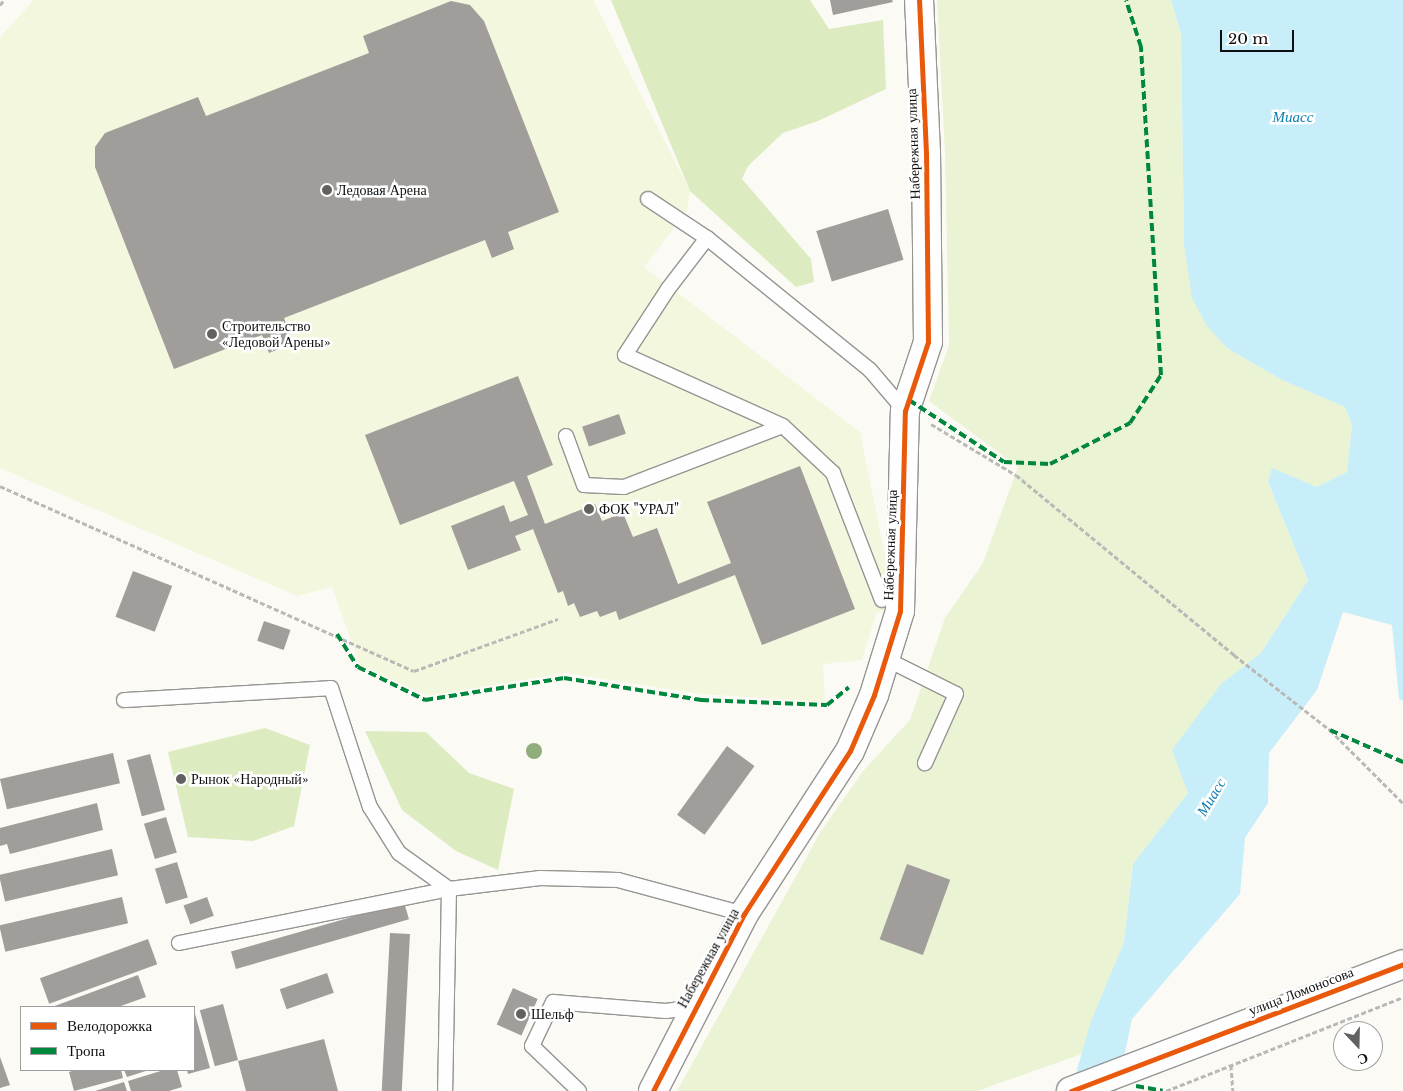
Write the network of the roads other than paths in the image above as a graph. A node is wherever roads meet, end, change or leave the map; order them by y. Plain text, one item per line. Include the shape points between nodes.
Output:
1 (919, 0) edge
2 (648, 199) dead end
3 (706, 238) junction
4 (905, 411) junction
5 (783, 426) junction
6 (566, 436) dead end
7 (882, 600) dead end
8 (884, 658) junction
9 (124, 700) dead end
10 (925, 763) dead end
11 (450, 889) junction
12 (744, 914) junction
13 (179, 943) dead end
14 (1403, 964) edge
15 (693, 1007) junction
16 (445, 1091) edge
17 (580, 1091) edge
18 (652, 1091) edge
19 (1072, 1091) edge

1 - 4 street, Набережная улица via 926,153 928,342
2 - 3 lane
3 - 4 lane via 870,370
3 - 5 lane via 625,355
4 - 8 street, Набережная улица via 900,610
5 - 6 lane via 624,487 584,485
5 - 7 lane via 833,473
8 - 10 lane via 956,694
8 - 12 street, Набережная улица via 874,695 850,751
9 - 11 lane via 331,688 370,807 399,853
11 - 12 lane via 540,878 618,880
11 - 13 lane
11 - 16 lane
12 - 15 street, Набережная улица
14 - 19 street, улица Ломоносова
15 - 17 lane via 666,1011 553,1002 532,1046
15 - 18 street, Набережная улица

